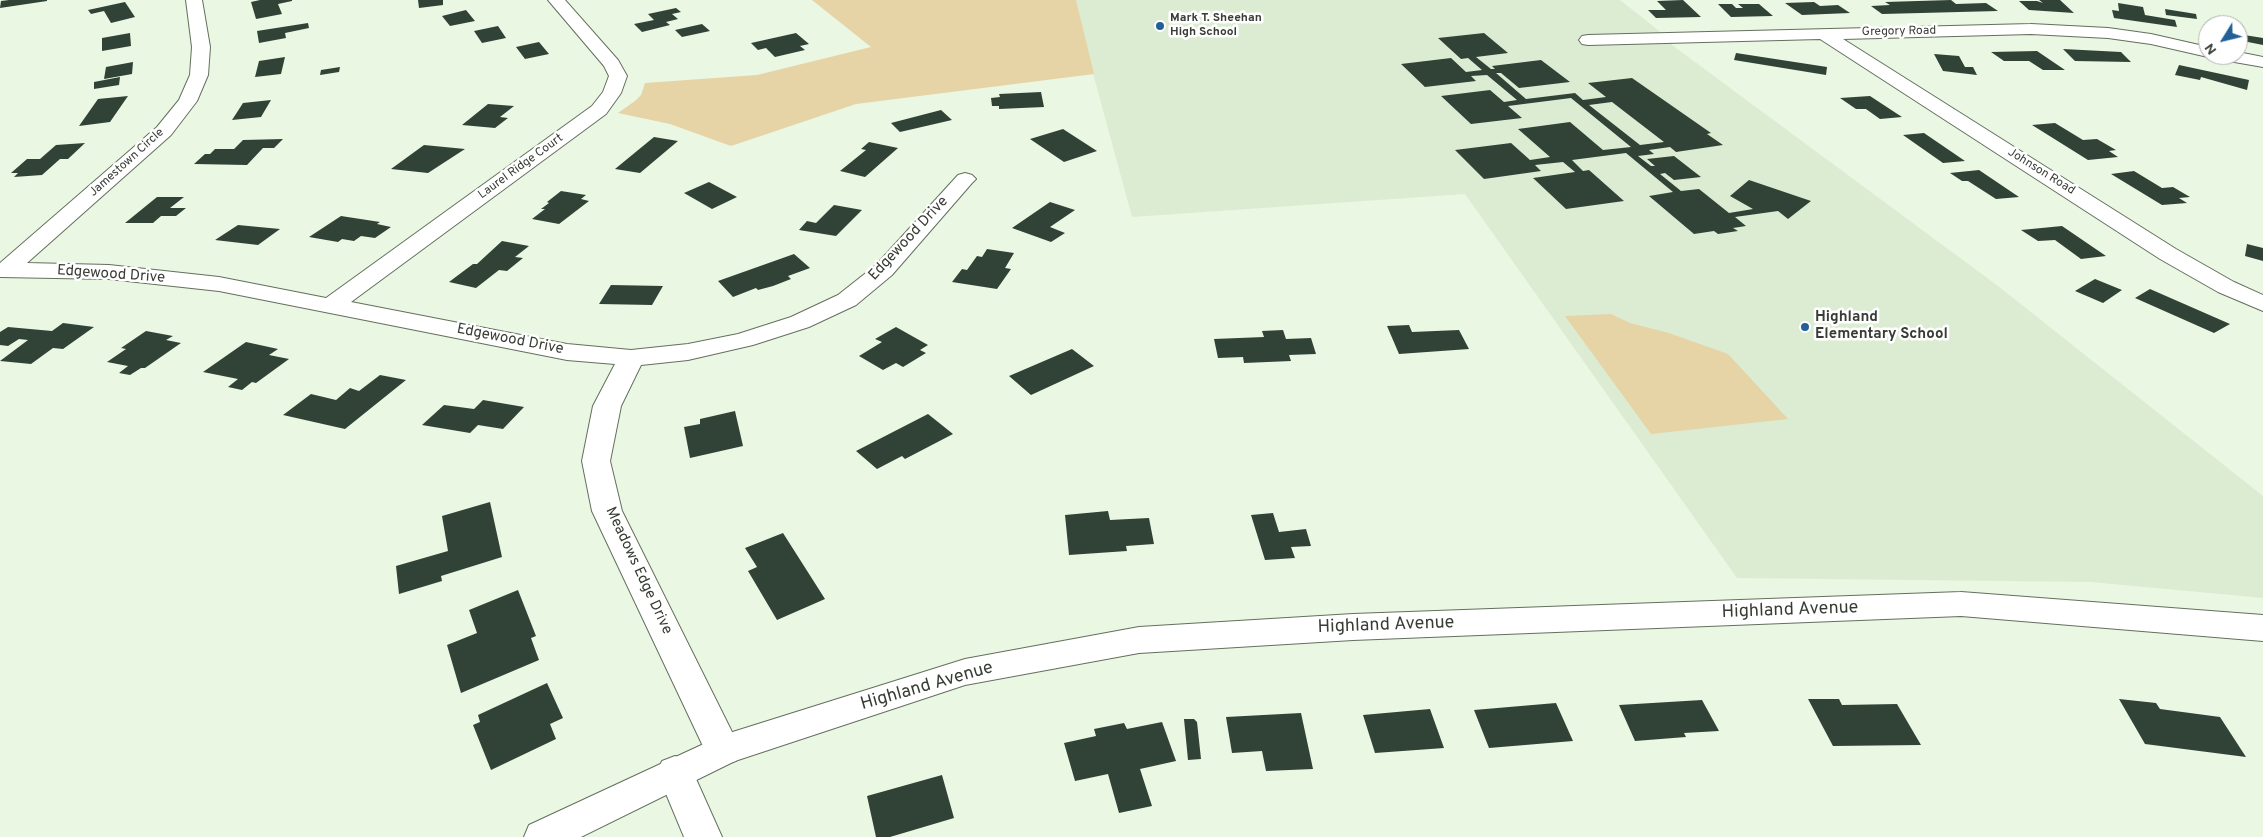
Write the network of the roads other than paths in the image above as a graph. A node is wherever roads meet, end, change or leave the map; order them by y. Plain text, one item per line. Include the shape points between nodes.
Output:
1 (194, 0) edge
2 (556, 0) edge
3 (1823, 34) junction
4 (1588, 40) dead end
5 (2198, 50) edge
6 (2248, 59) edge
7 (2263, 62) edge
8 (964, 179) dead end
9 (3, 270) edge
10 (2263, 304) edge
11 (332, 305) junction
12 (632, 358) junction
13 (2263, 628) edge
14 (723, 750) junction
15 (675, 772) junction
16 (543, 837) edge
17 (702, 837) edge

1 - 9 street, Jamestown Circle via 199,75 188,101 164,130
2 - 11 street, Laurel Ridge Court via 612,64 618,76 612,93 599,110
3 - 4 street, Gregory Road
3 - 5 street, Gregory Road via 2031,30 2108,33
3 - 10 street, Johnson Road via 2168,254
6 - 7 street
8 - 12 street, Edgewood Drive via 884,270 847,300 800,322 744,340 688,352
9 - 11 street, Edgewood Drive via 109,272 219,284
11 - 12 street, Edgewood Drive via 567,352
12 - 14 street, Meadows Edge Drive via 607,406 596,461 607,510
13 - 14 street, Highland Avenue via 1961,604 1353,627 1139,640 964,672
14 - 15 street, Highland Avenue
15 - 16 street, Highland Avenue
15 - 17 street

